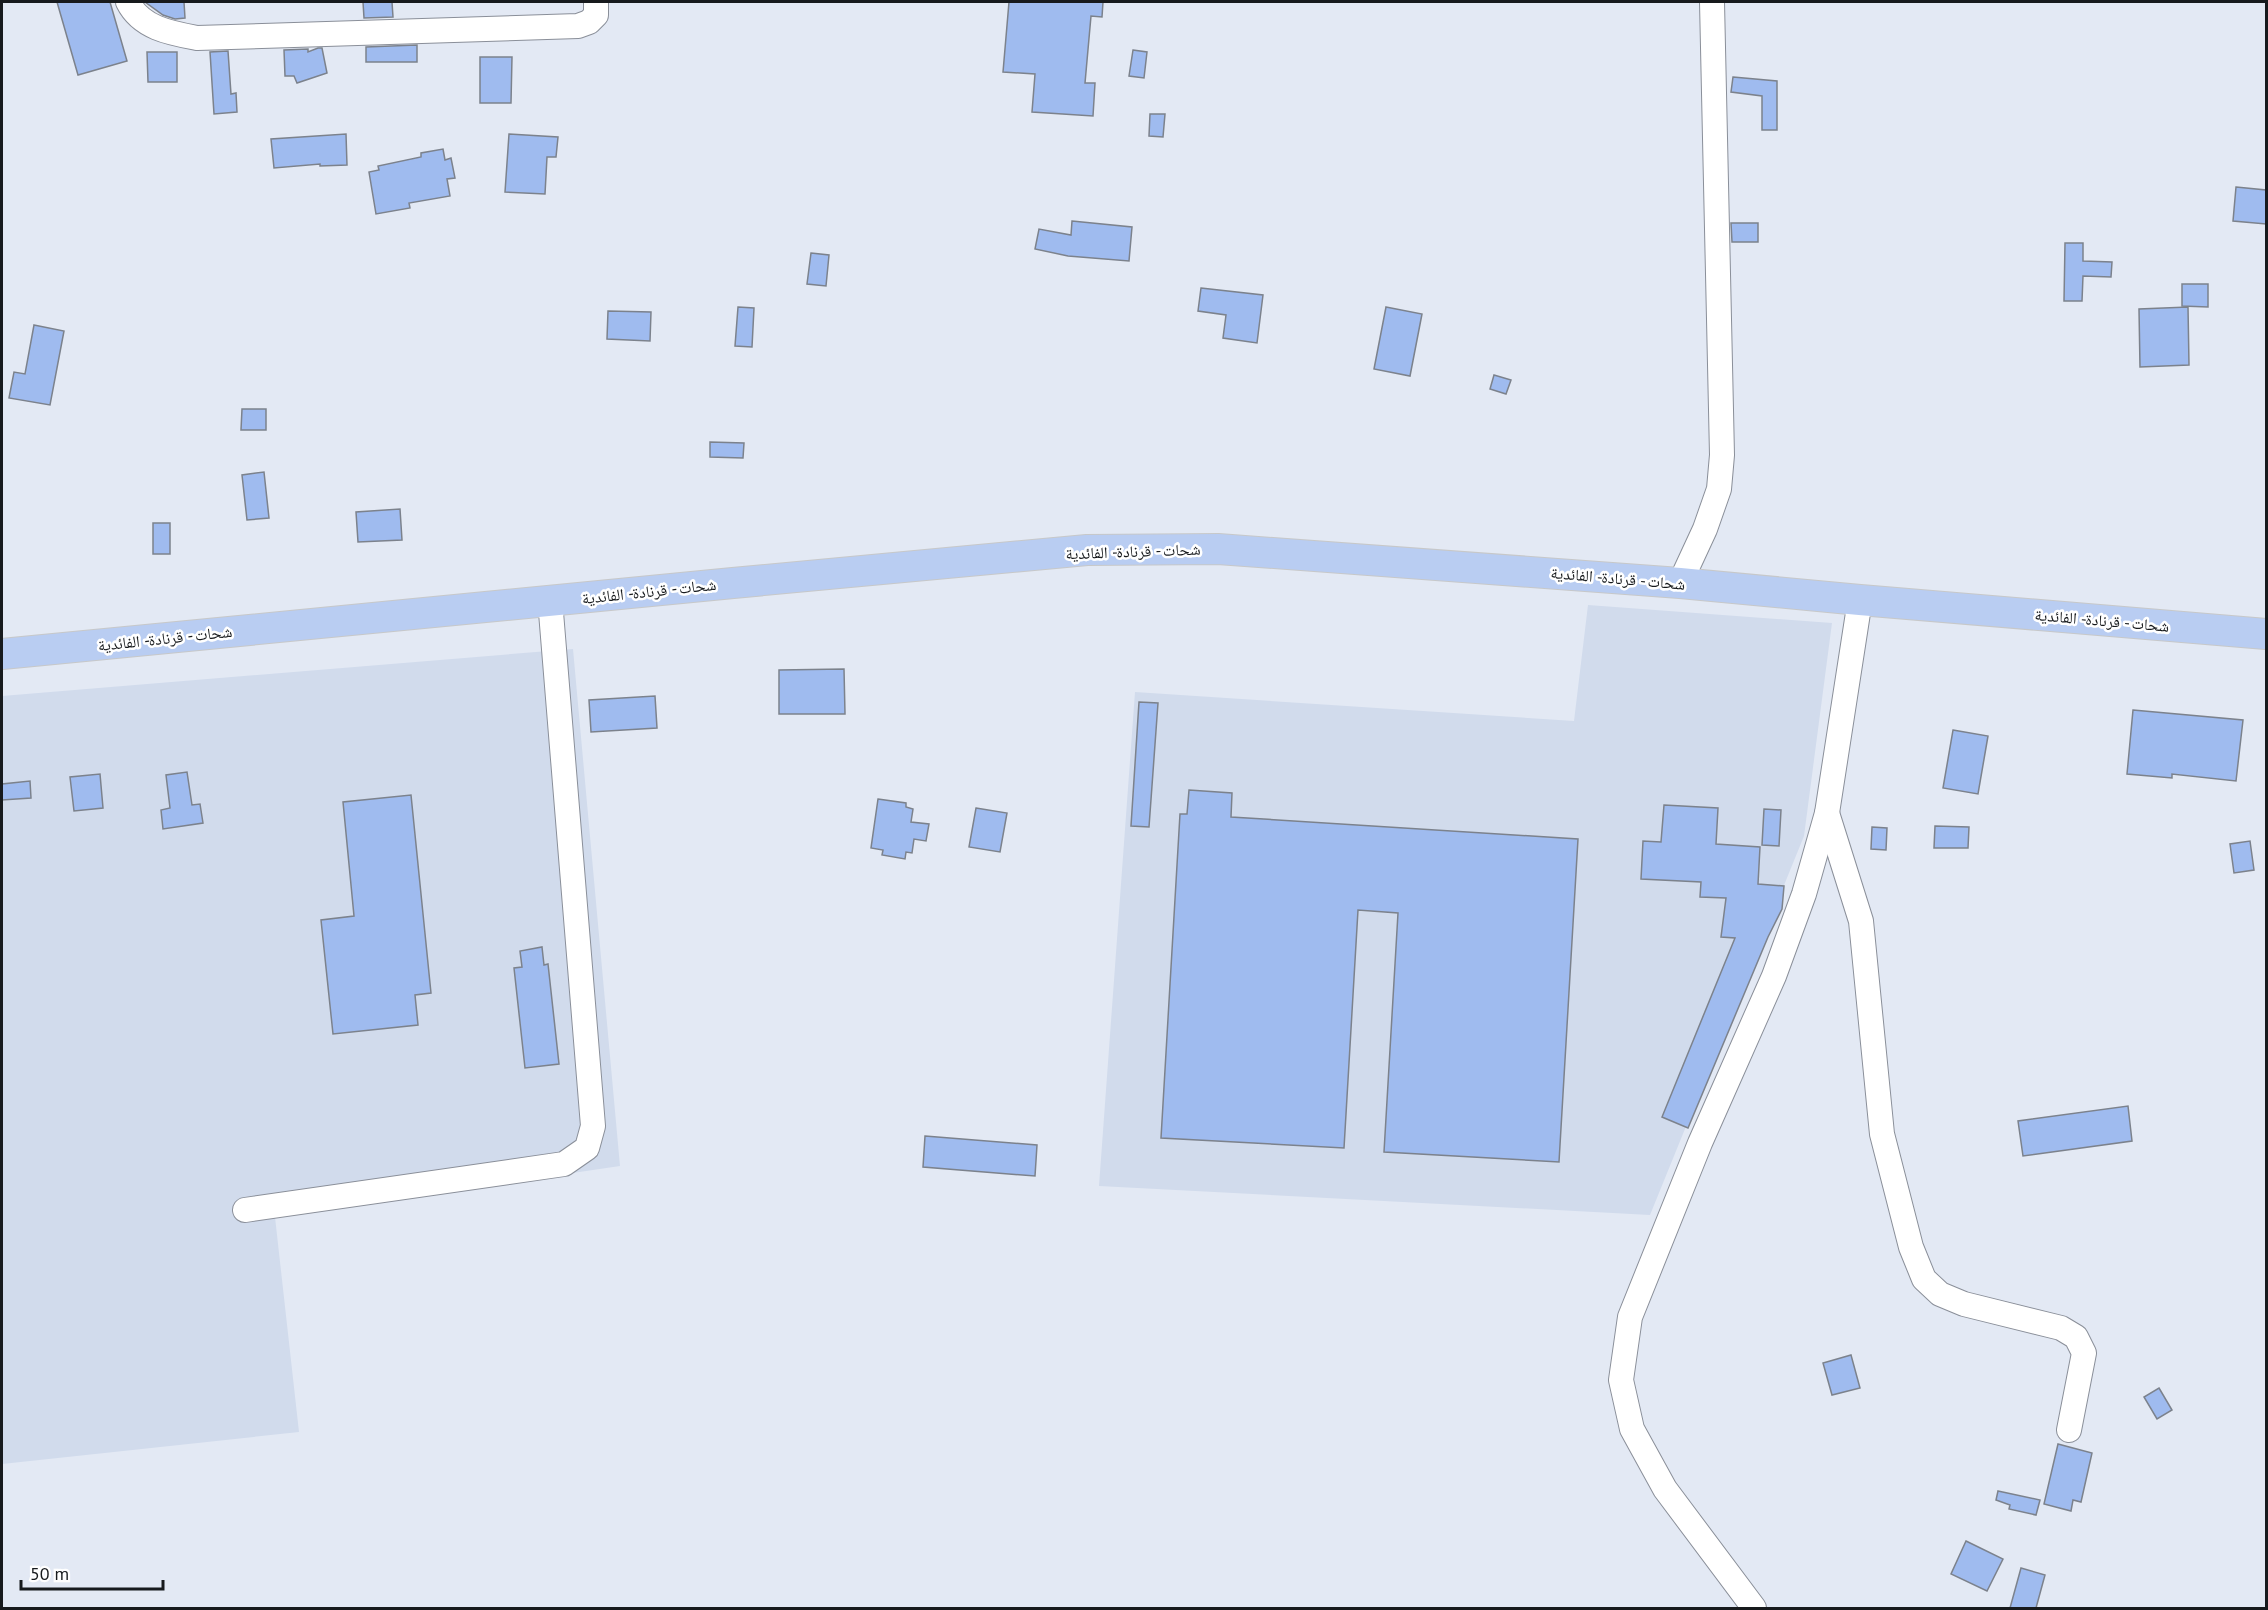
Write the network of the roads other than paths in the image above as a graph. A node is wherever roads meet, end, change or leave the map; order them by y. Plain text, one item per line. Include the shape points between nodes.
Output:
1 (128, 2) edge
2 (596, 2) edge
3 (1712, 2) edge
4 (1680, 583) junction
5 (550, 600) junction
6 (1860, 600) junction
7 (2266, 634) edge
8 (2, 654) edge
9 (1827, 813) junction
10 (245, 1210) dead end
11 (2069, 1430) dead end
12 (1754, 1608) edge

1 - 2 street via 148,24 197,38 578,26 596,15
3 - 4 street via 1722,455 1719,489
4 - 5 main road, شحات - قرنادة- الفائدية via 1229,549 1087,550
4 - 6 main road, شحات - قرنادة- الفائدية
5 - 8 main road, شحات - قرنادة- الفائدية
5 - 10 street via 593,1126 587,1148 564,1164
6 - 7 main road, شحات - قرنادة- الفائدية
6 - 9 street
9 - 11 street via 1861,921 1882,1134 1911,1247 1924,1279 1940,1294 1964,1304 2061,1328 2076,1337 2084,1353
9 - 12 street via 1804,894 1774,976 1700,1143 1630,1317 1621,1380 1632,1429 1665,1490

